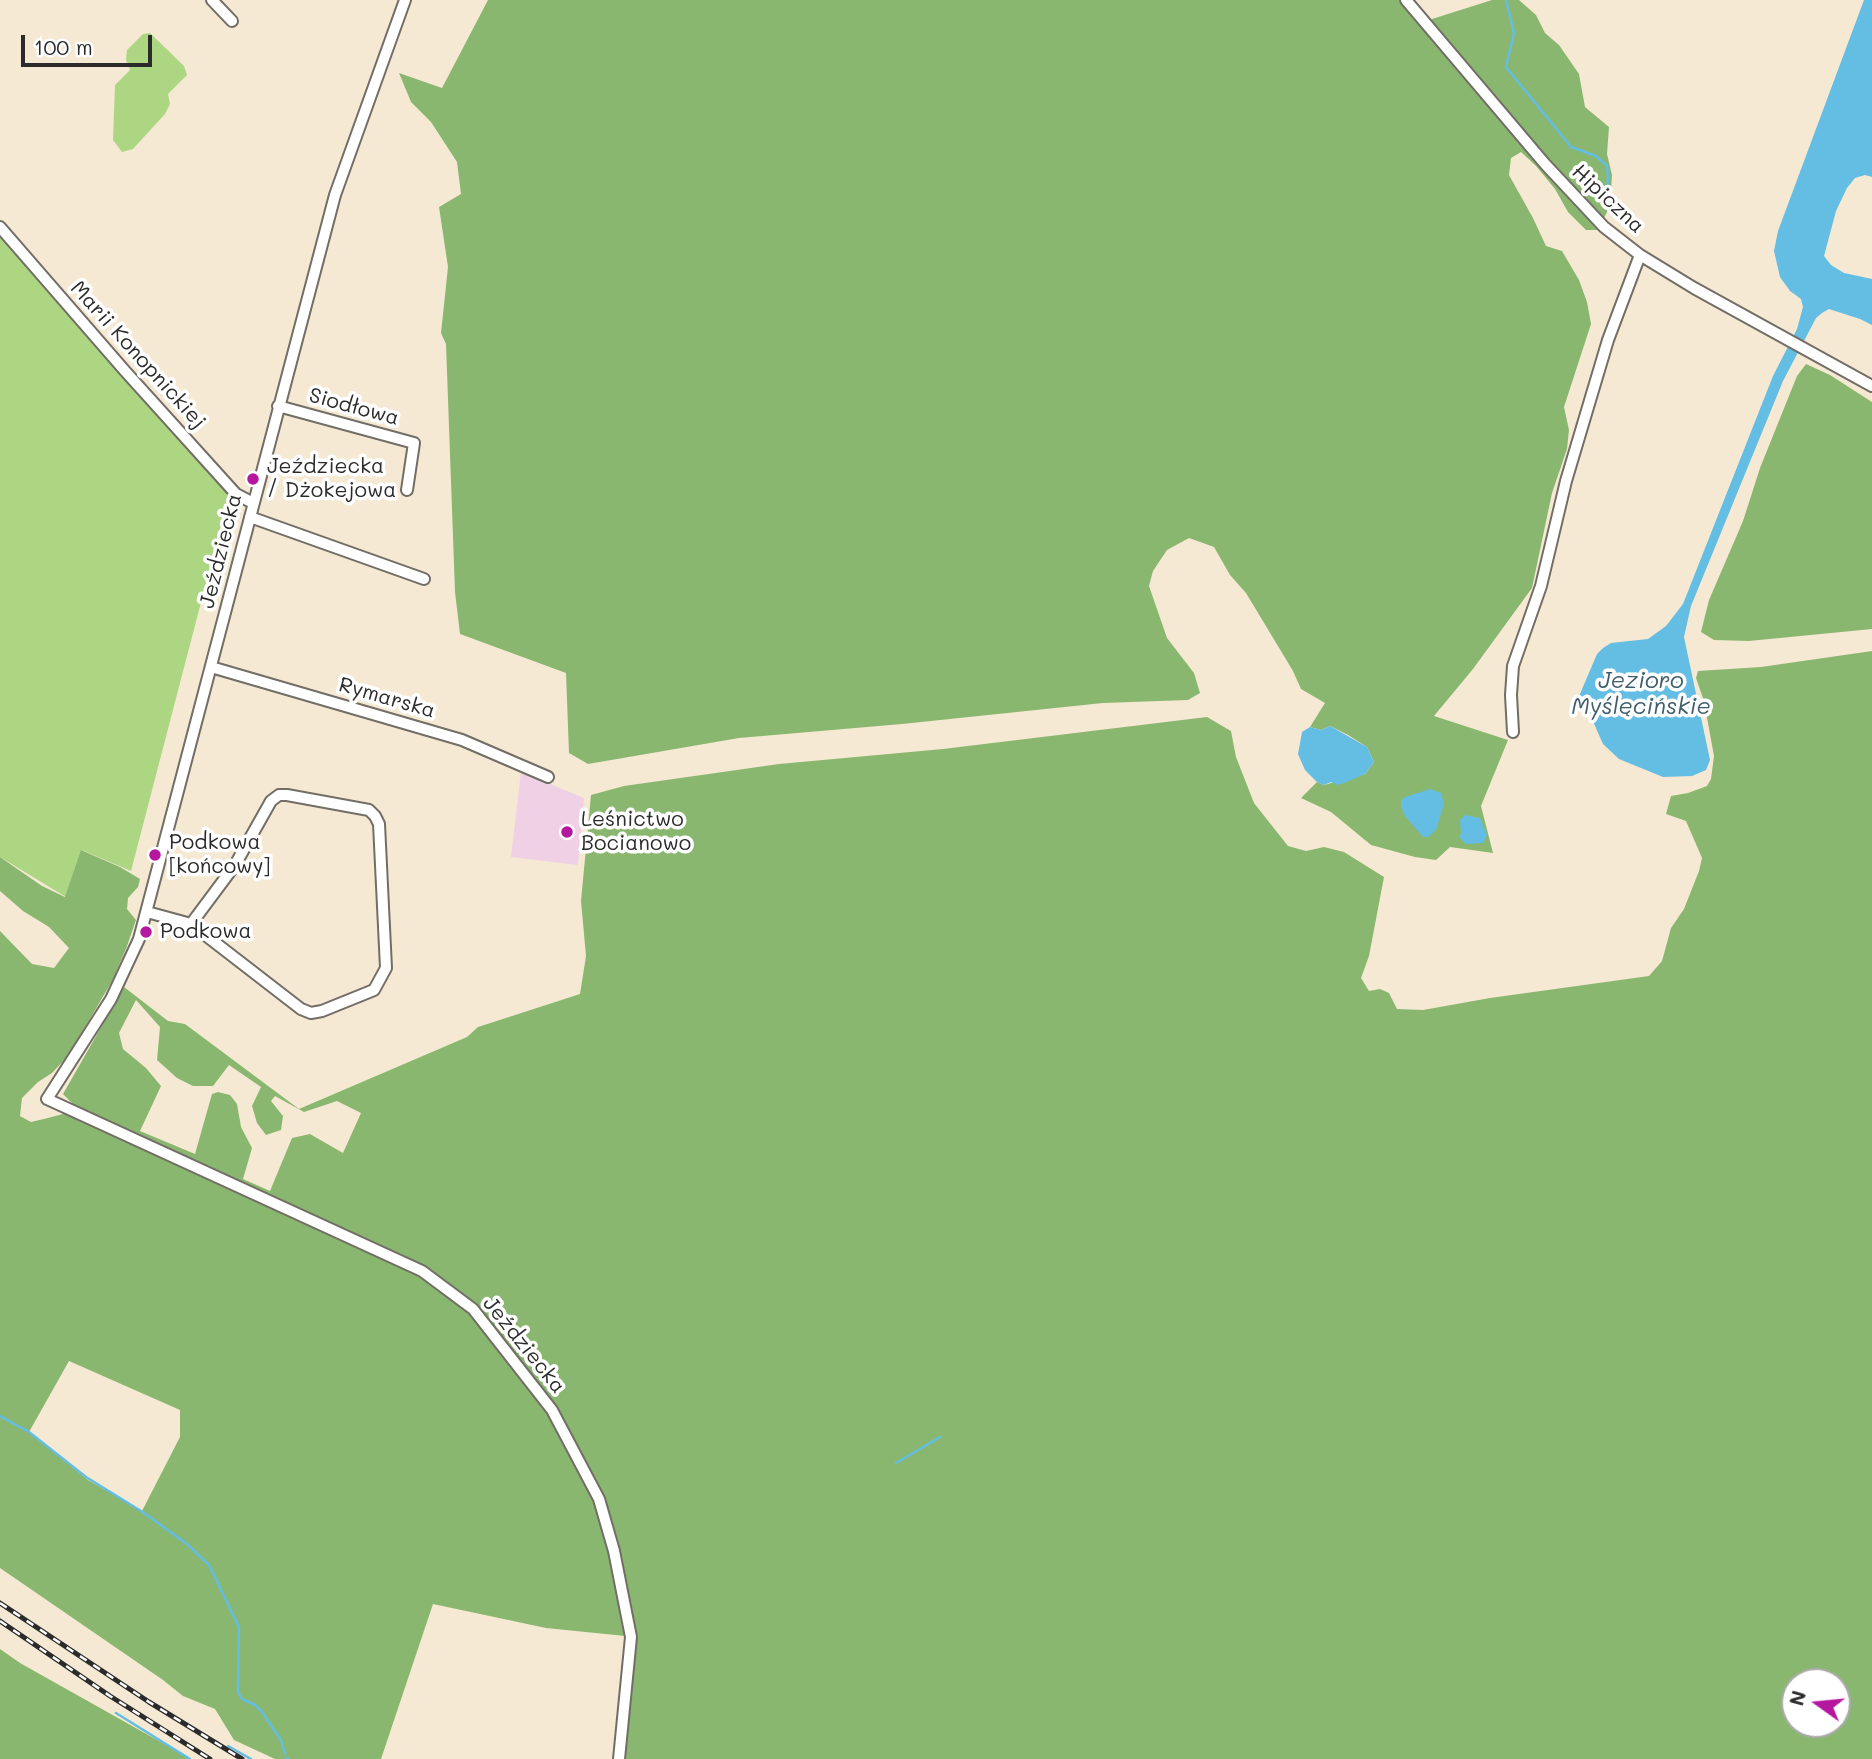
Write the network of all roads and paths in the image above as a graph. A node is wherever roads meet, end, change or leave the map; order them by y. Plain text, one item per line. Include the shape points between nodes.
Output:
1 (212, 0) edge
2 (405, 0) edge
3 (1406, 0) edge
4 (232, 21) dead end
5 (0, 227) edge
6 (1640, 255) junction
7 (1872, 386) edge
8 (278, 406) junction
9 (407, 490) dead end
10 (253, 503) junction
11 (250, 517) junction
12 (424, 579) dead end
13 (211, 667) junction
14 (1513, 732) dead end
15 (548, 777) dead end
16 (147, 912) junction
17 (191, 924) junction
18 (619, 1759) edge

1 - 4 street
2 - 8 street, Jeździecka via 340,179
3 - 6 street, Hipiczna via 1545,164 1604,227
5 - 10 street, Marii Konopnickiej via 236,494
6 - 7 street, Hipiczna
6 - 14 street via 1608,340 1541,586 1513,666
8 - 9 street, Siodłowa via 414,443
8 - 10 street, Jeździecka
10 - 11 street, Jeździecka
11 - 12 street
11 - 13 street, Jeździecka
13 - 15 street, Rymarska via 461,740
13 - 16 street, Jeździecka
16 - 17 street
16 - 18 street, Jeździecka via 126,971 47,1099 422,1271 473,1309 552,1410 599,1499 631,1637
17 - 17 street via 279,795 369,810 375,816 386,968 374,990 311,1013

